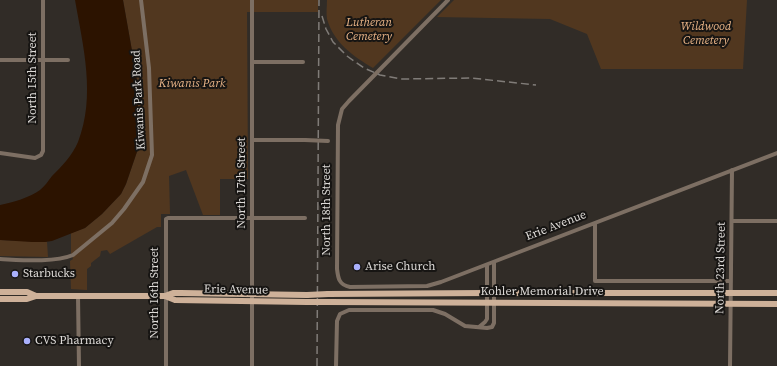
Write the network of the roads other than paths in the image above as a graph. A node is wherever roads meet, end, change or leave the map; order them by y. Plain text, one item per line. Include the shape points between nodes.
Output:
1 (43, 0) edge
2 (141, 0) edge
3 (252, 0) edge
4 (448, 0) edge
5 (0, 60) edge
6 (43, 60) junction
7 (68, 60) dead end
8 (252, 62) junction
9 (303, 62) dead end
10 (252, 140) junction
11 (337, 141) junction
12 (0, 153) edge
13 (777, 153) edge
14 (732, 170) junction
15 (252, 218) junction
16 (305, 218) dead end
17 (732, 221) junction
18 (777, 221) edge
19 (595, 223) junction
20 (0, 259) edge
21 (494, 262) junction
22 (487, 265) junction
23 (339, 280) joint
24 (731, 281) junction
25 (0, 292) edge
26 (490, 293) junction
27 (730, 293) junction
28 (777, 293) edge
29 (252, 294) junction
30 (307, 295) joint
31 (36, 296) junction
32 (78, 296) junction
33 (165, 296) junction
34 (0, 299) edge
35 (252, 301) junction
36 (307, 302) joint
37 (490, 302) junction
38 (730, 304) junction
39 (777, 304) edge
40 (478, 327) junction
41 (79, 366) edge
42 (166, 366) edge
43 (252, 366) edge
44 (336, 366) edge
45 (730, 366) edge

1 - 6 street, North 15th Street
2 - 20 street, Kiwanis Park Road via 149,68 152,155 143,182 112,223 73,255 62,259
3 - 8 street, North 17th Street
4 - 11 street, North 18th Street via 342,109
5 - 6 street
6 - 7 street
6 - 12 street, North 15th Street via 43,148 40,155 34,158
8 - 9 street
8 - 10 street, North 17th Street
10 - 11 street, bridge
10 - 15 street, North 17th Street
11 - 23 street, North 18th Street
13 - 14 street, Erie Avenue
14 - 17 street, North 23rd Street
14 - 19 street, Erie Avenue
15 - 16 street
15 - 29 street, North 17th Street
15 - 33 street, North 16th Street via 166,219
17 - 18 street
17 - 24 street, North 23rd Street
19 - 21 street, Erie Avenue
19 - 24 street via 595,281
21 - 22 street, Erie Avenue
21 - 26 street
22 - 23 street, Erie Avenue via 427,286 350,286
22 - 26 street
24 - 27 street, North 23rd Street
25 - 31 main road, Erie Avenue via 26,292
26 - 27 main road, Kohler Memorial Drive
26 - 30 main road, Kohler Memorial Drive, bridge
26 - 37 street
27 - 28 main road, Kohler Memorial Drive
27 - 38 street, North 23rd Street
29 - 30 main road, Erie Avenue
29 - 33 main road, Erie Avenue via 177,293
29 - 35 street, North 17th Street
31 - 32 main road, Erie Avenue
31 - 34 main road, Erie Avenue via 27,299
32 - 33 main road, Erie Avenue
32 - 41 street
33 - 35 main road, Erie Avenue via 175,300
33 - 42 street, North 16th Street
35 - 36 main road, Erie Avenue
35 - 43 street, North 17th Street
36 - 37 main road, Kohler Memorial Drive, bridge
37 - 38 main road, Kohler Memorial Drive
37 - 40 street via 486,320
37 - 40 street via 493,326
38 - 39 main road, Kohler Memorial Drive
38 - 45 street, North 23rd Street
40 - 44 street via 462,324 433,310 349,310 340,314 336,323

